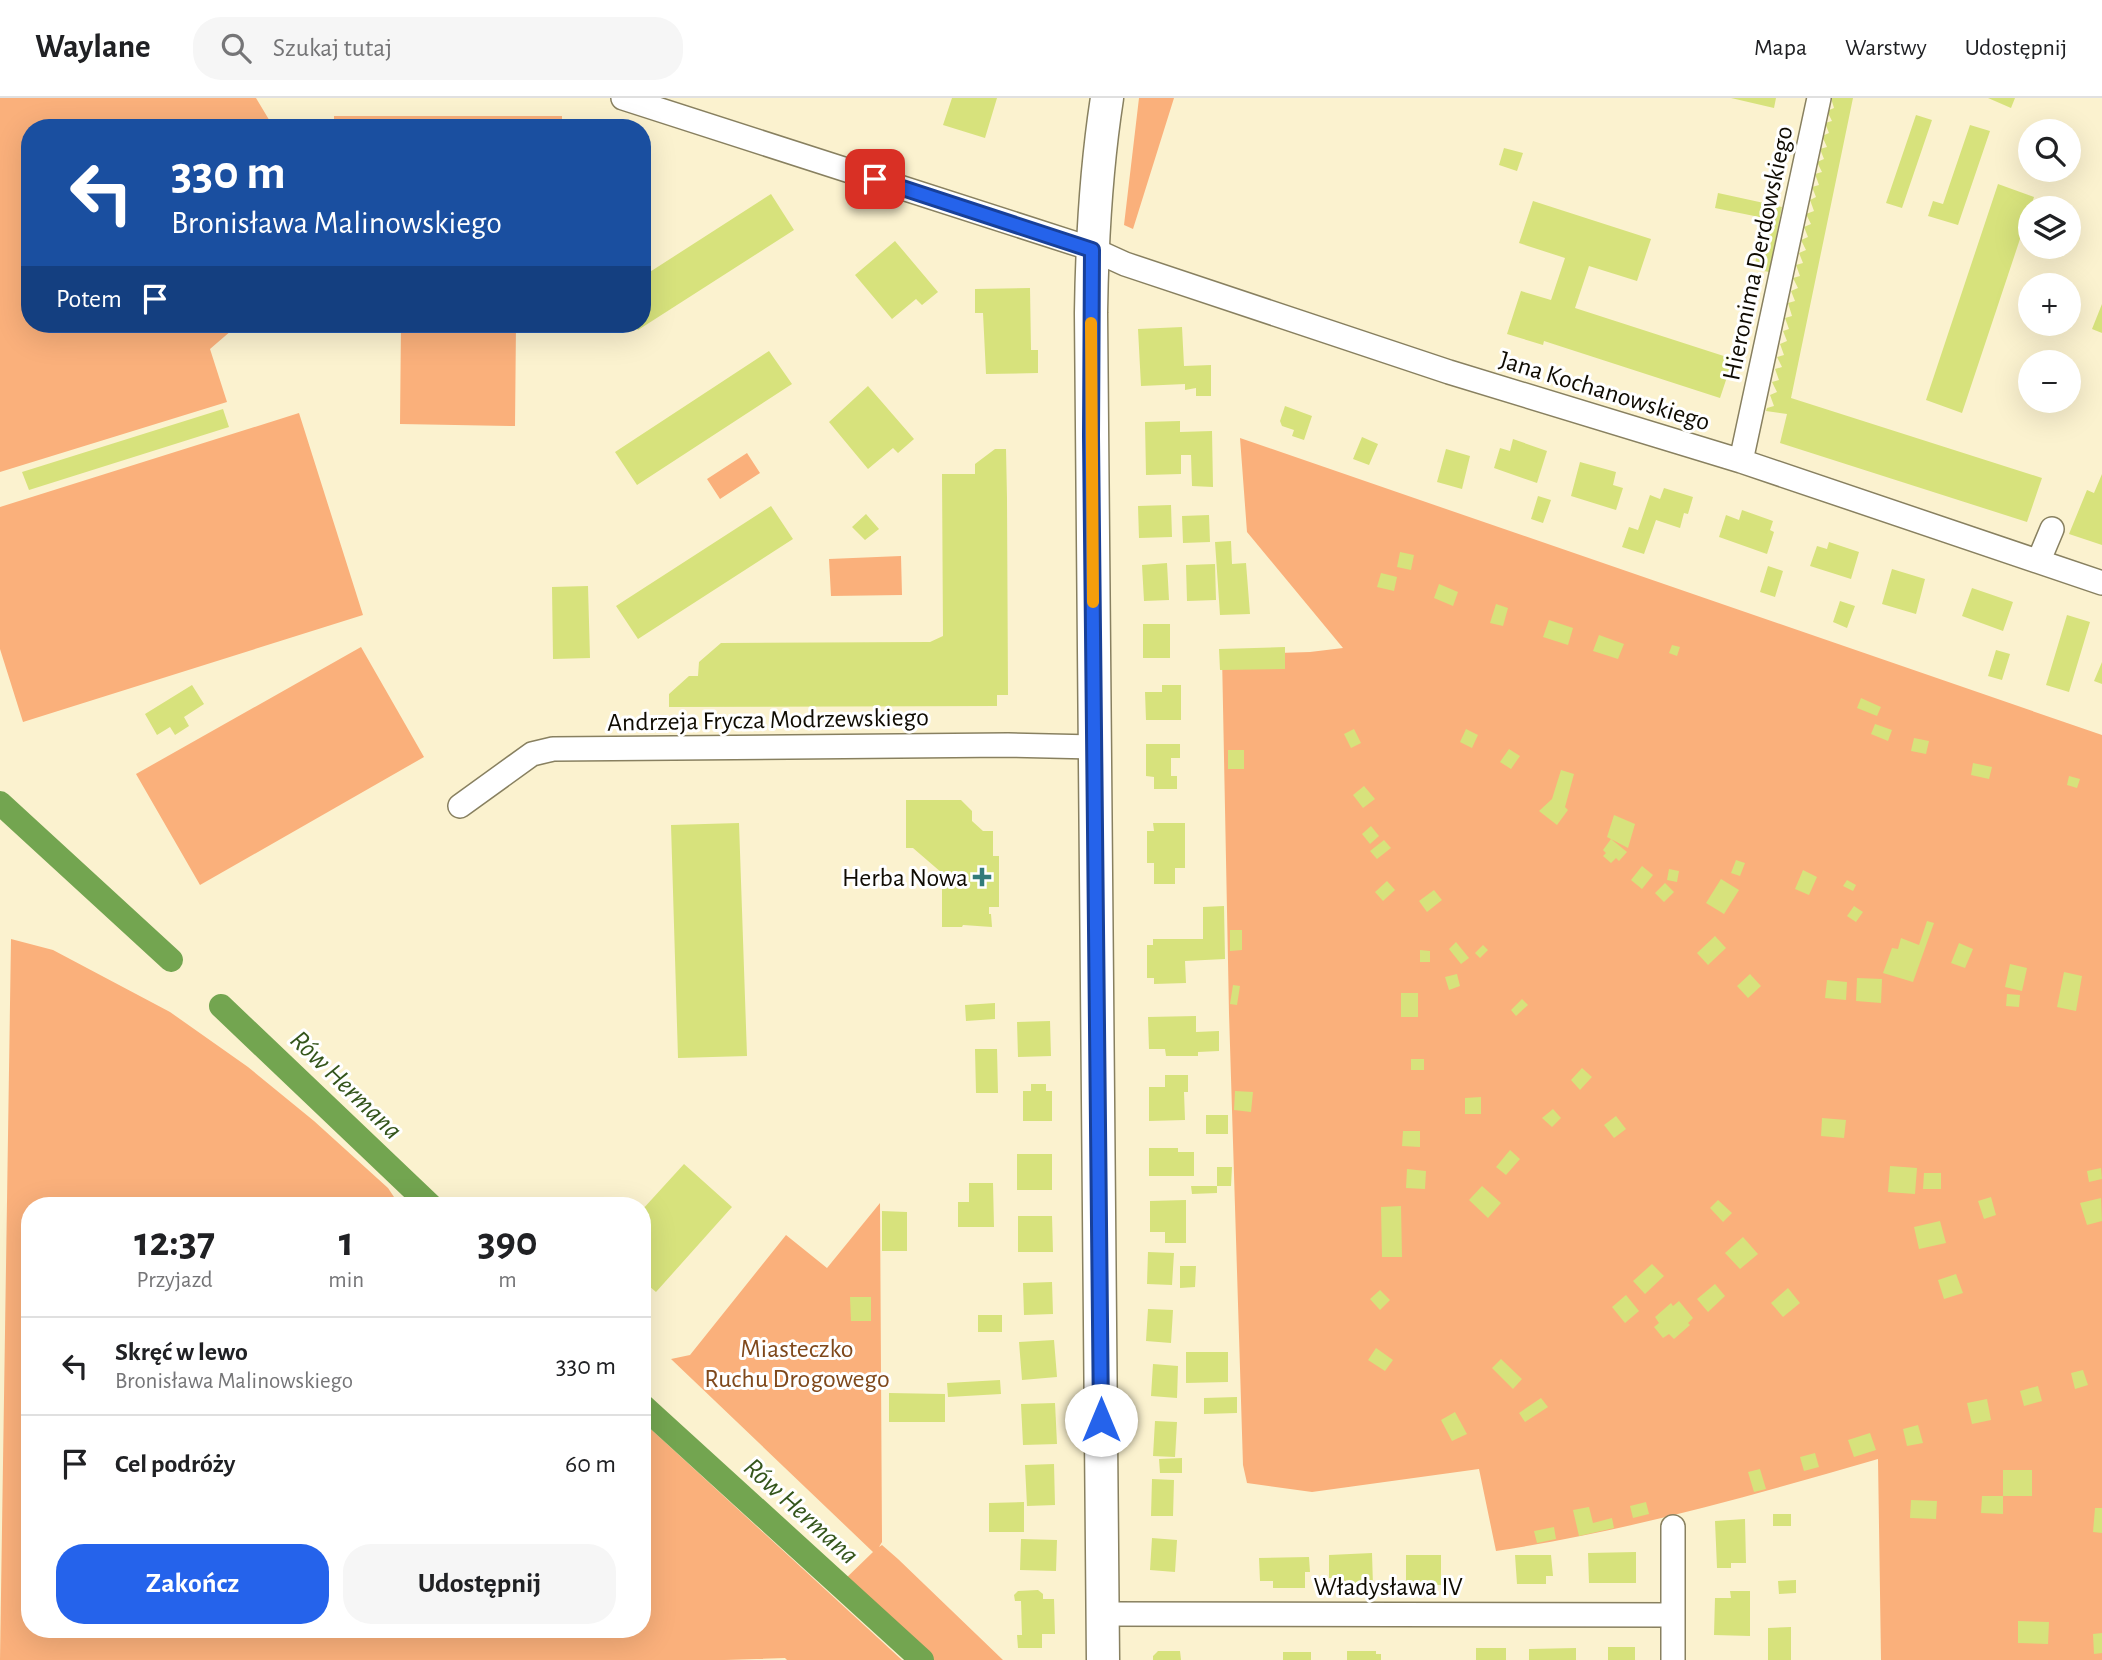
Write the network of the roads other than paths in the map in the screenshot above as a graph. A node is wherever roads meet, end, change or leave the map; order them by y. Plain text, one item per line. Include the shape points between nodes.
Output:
1 (623, 98) edge
2 (1107, 98) edge
3 (1819, 98) edge
4 (1092, 250) junction
5 (1741, 461) junction
6 (2052, 529) dead end
7 (2039, 561) junction
8 (2102, 583) edge
9 (1094, 747) junction
10 (460, 806) dead end
11 (1673, 1527) dead end
12 (1103, 1614) junction
13 (1673, 1615) junction
14 (1103, 1660) edge
15 (1673, 1660) edge

1 - 4 street, Jana Kochanowskiego
2 - 4 street
3 - 5 street, Hieronima Derdowskiego
4 - 5 street, Jana Kochanowskiego via 1437,368
4 - 9 street
5 - 7 street, Jana Kochanowskiego
6 - 7 street
7 - 8 street, Jana Kochanowskiego
9 - 10 street, Andrzeja Frycza Modrzewskiego via 553,749 532,754
9 - 12 street
11 - 13 street
12 - 13 street, Władysława IV
12 - 14 street
13 - 15 street

